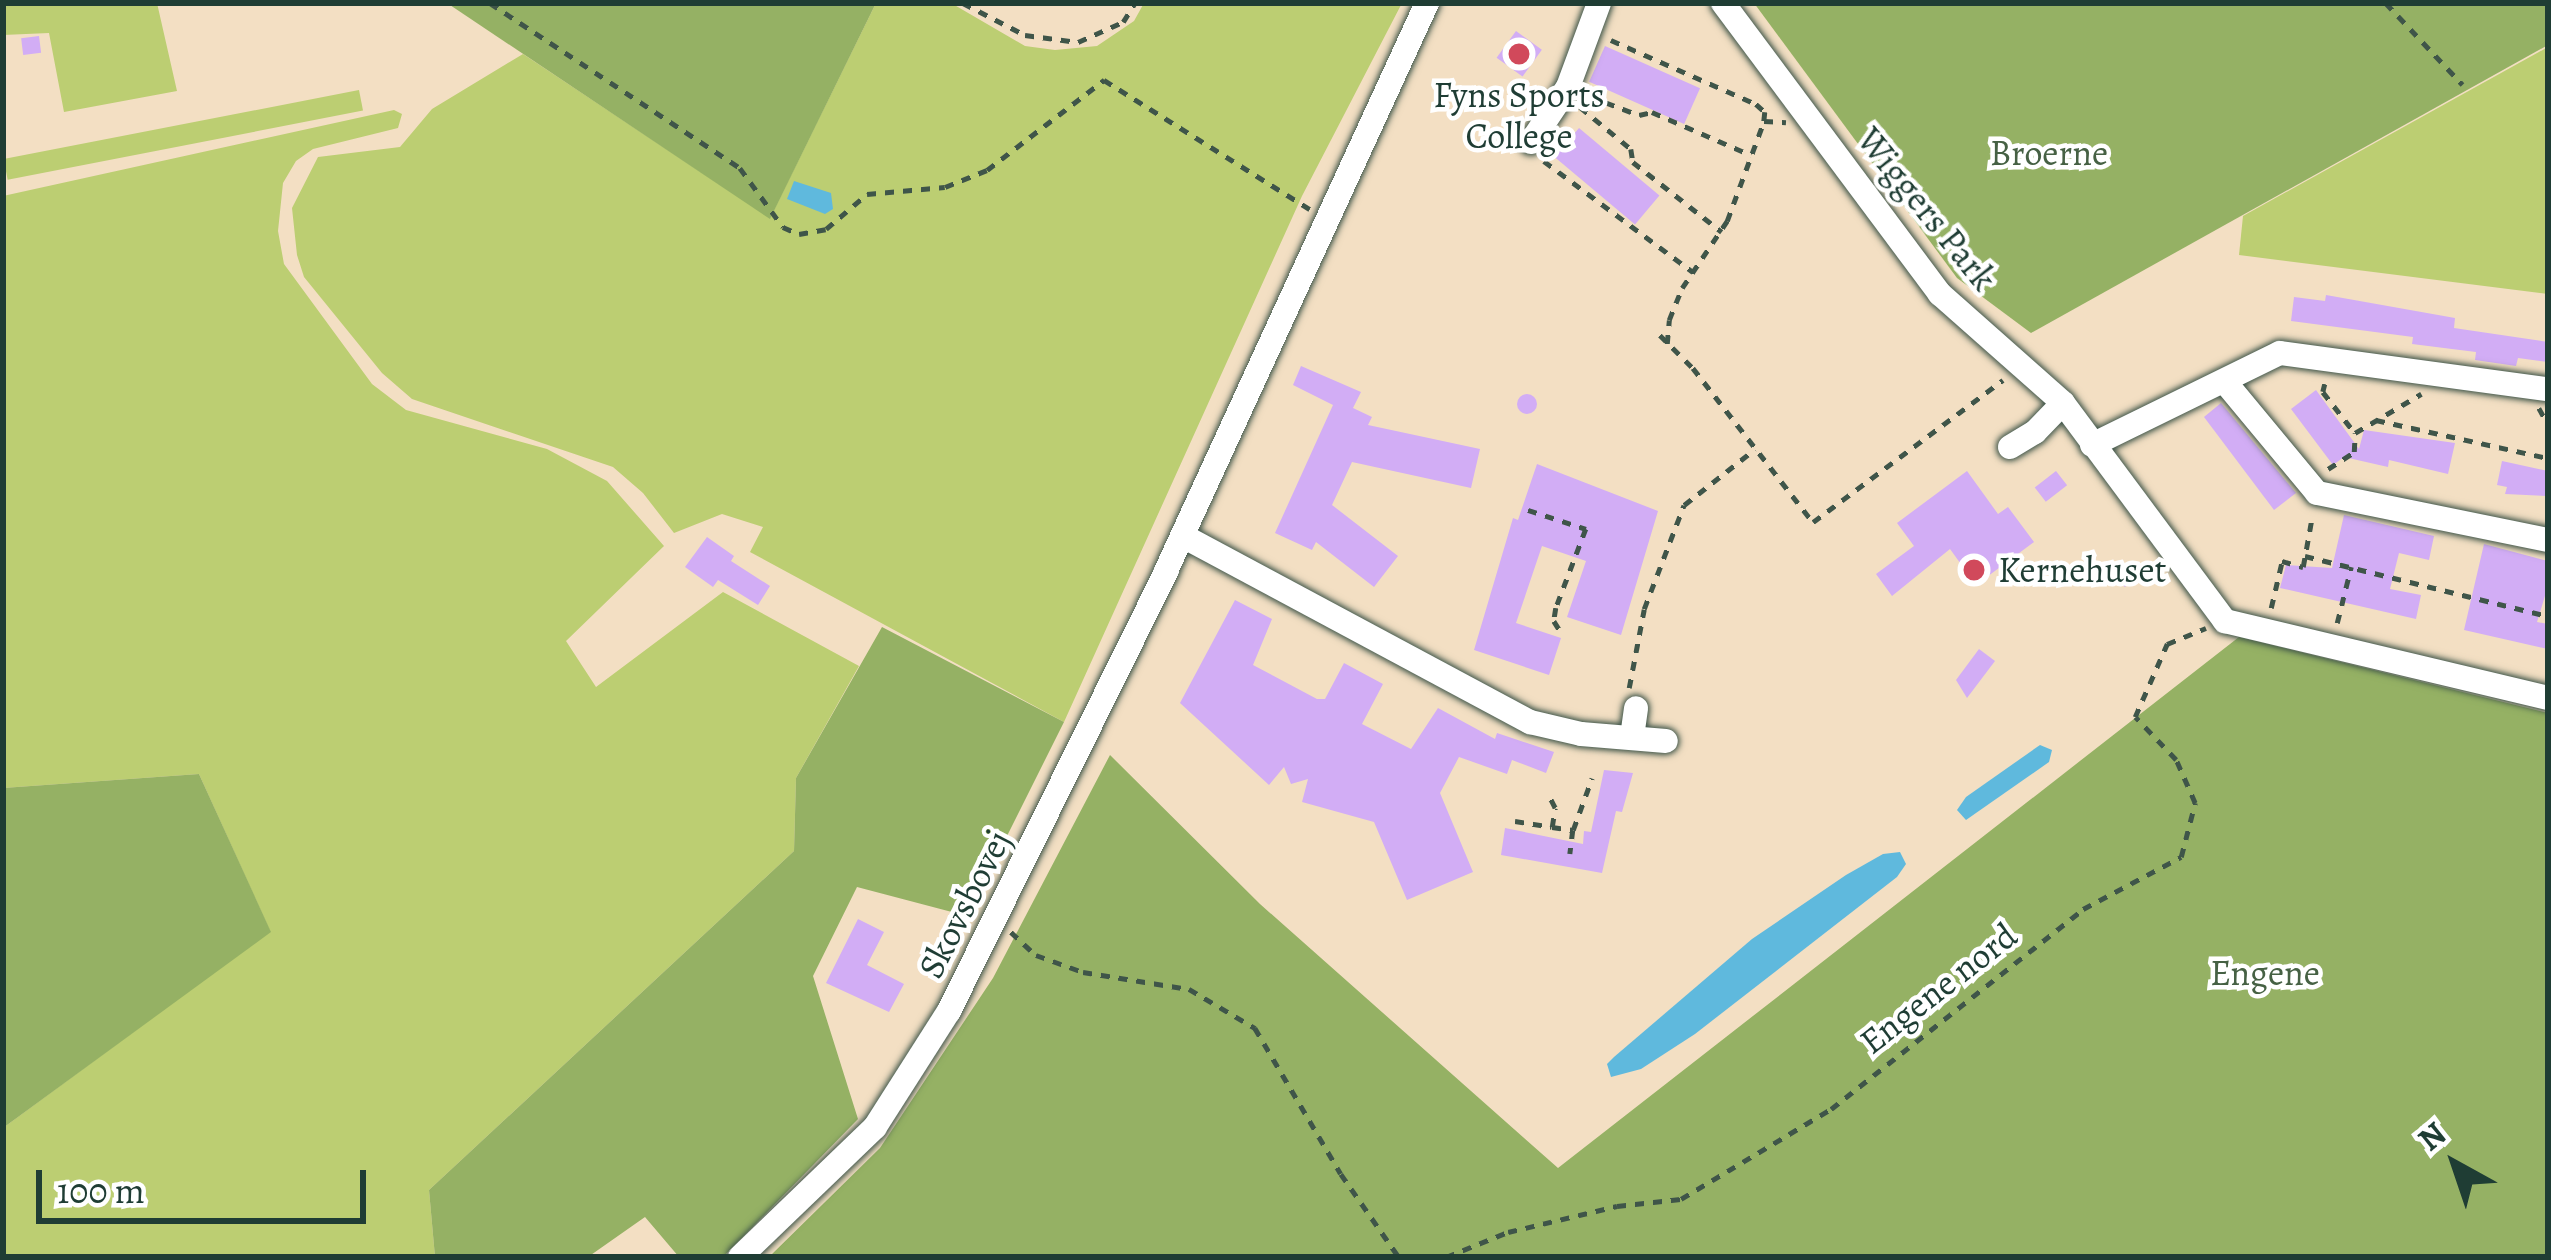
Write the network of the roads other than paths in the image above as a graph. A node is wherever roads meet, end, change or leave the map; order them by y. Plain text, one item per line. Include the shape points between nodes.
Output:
1 (1426, 3) edge
2 (1723, 3) edge
3 (1596, 14) edge
4 (1531, 142) road end
5 (2225, 382) junction
6 (2548, 389) edge
7 (2063, 403) junction
8 (2092, 445) junction
9 (2010, 447) dead end
10 (1183, 536) junction
11 (2548, 540) edge
12 (2548, 698) edge
13 (1636, 708) road end
14 (1632, 737) junction
15 (1666, 741) dead end
16 (740, 1257) edge

1 - 10 street, Skovsbovej
2 - 7 street, Wiggers Park via 1940,294
3 - 4 street via 1566,90
5 - 6 street via 2280,353
5 - 8 street
5 - 11 street via 2312,488
7 - 8 street, Wiggers Park
7 - 9 street
8 - 12 street, Wiggers Park via 2225,621
10 - 14 street via 1530,722
10 - 16 street, Skovsbovej via 998,920 875,1127
13 - 14 street
14 - 15 street

